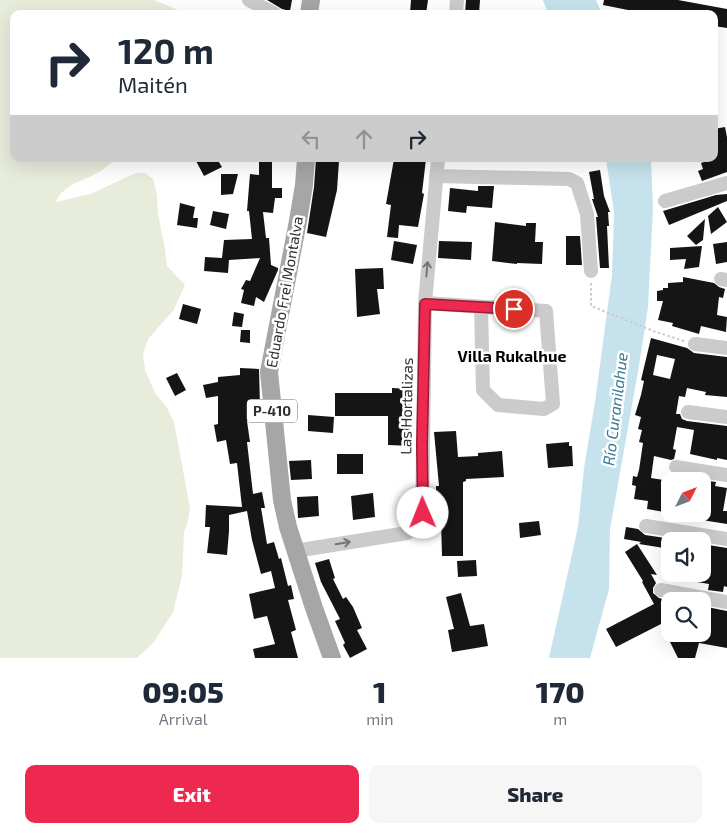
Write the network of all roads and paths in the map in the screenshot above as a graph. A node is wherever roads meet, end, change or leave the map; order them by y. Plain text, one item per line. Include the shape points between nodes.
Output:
1 (249, 0) edge
2 (268, 10) edge
3 (306, 162) edge
4 (438, 162) edge
5 (436, 176) junction
6 (727, 183) edge
7 (664, 200) dead end
8 (591, 271) joint
9 (425, 304) junction
10 (481, 307) junction
11 (695, 344) joint
12 (727, 348) edge
13 (688, 412) dead end
14 (727, 417) edge
15 (676, 467) dead end
16 (727, 476) edge
17 (646, 526) dead end
18 (727, 539) edge
19 (295, 551) junction
20 (661, 590) dead end
21 (727, 602) edge
22 (332, 658) edge

1 - 2 street
3 - 19 main road, Eduardo Frei Montalva / P-410 via 298,221 269,372 282,500
4 - 5 street, Las Hortalizas
5 - 8 street via 569,179 576,183 587,214
9 -> 5 street, Las Hortalizas
6 - 7 street
8 - 11 path via 591,306
9 - 10 street
19 -> 9 street, Las Hortalizas via 407,533 420,524 423,513
10 - 10 street via 546,311 553,404 544,409 498,405 483,390
11 - 12 street
13 - 14 street
15 - 16 street
17 - 18 street
19 - 22 main road, Eduardo Frei Montalva / P-410
20 - 21 street

